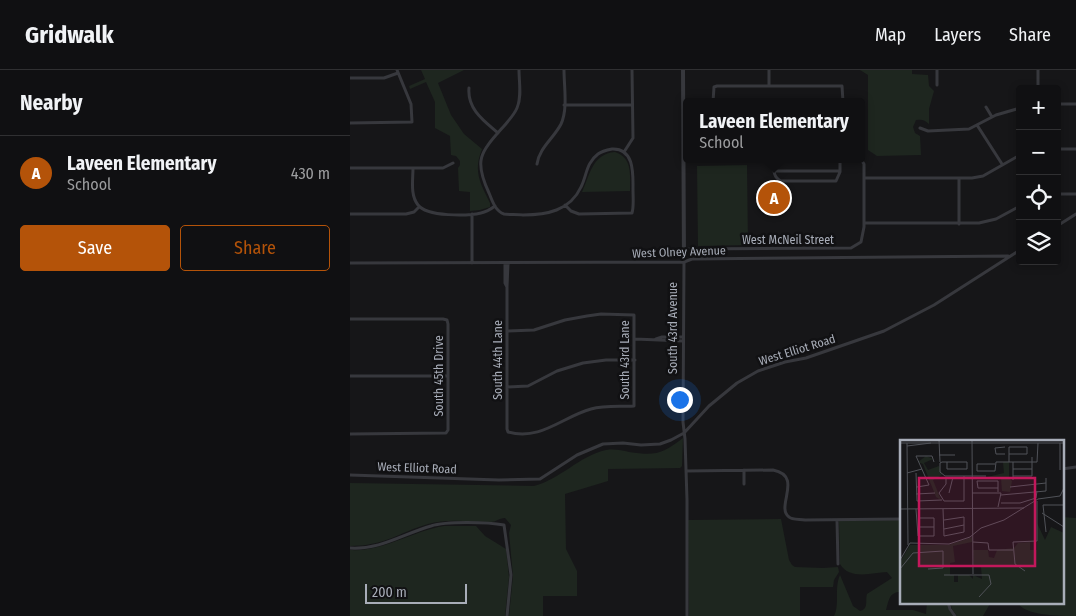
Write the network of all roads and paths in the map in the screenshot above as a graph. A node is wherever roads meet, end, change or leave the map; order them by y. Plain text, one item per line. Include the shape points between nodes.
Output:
1 (519, 70) edge
2 (564, 70) edge
3 (632, 70) edge
4 (683, 70) edge
5 (770, 70) edge
6 (937, 70) edge
7 (1038, 70) edge
8 (397, 71) edge
9 (350, 78) edge
10 (937, 85) dead end
11 (1038, 85) edge
12 (770, 86) junction
13 (469, 88) dead end
14 (683, 98) edge
15 (713, 98) edge
16 (843, 98) edge
17 (1061, 104) edge
18 (1076, 104) edge
19 (564, 105) junction
20 (632, 105) junction
21 (986, 107) dead end
22 (1016, 109) edge
23 (992, 117) junction
24 (350, 123) edge
25 (978, 125) junction
26 (920, 128) dead end
27 (498, 133) junction
28 (1061, 149) edge
29 (1076, 149) edge
30 (624, 152) junction
31 (1016, 156) edge
32 (453, 163) dead end
33 (684, 163) edge
34 (774, 163) edge
35 (840, 163) edge
36 (864, 163) edge
37 (537, 164) dead end
38 (1002, 164) junction
39 (350, 168) edge
40 (413, 168) junction
41 (774, 171) junction
42 (840, 171) junction
43 (864, 178) junction
44 (959, 179) junction
45 (1061, 194) edge
46 (1076, 194) edge
47 (565, 205) junction
48 (495, 206) junction
49 (419, 207) junction
50 (1016, 209) edge
51 (350, 214) edge
52 (472, 214) junction
53 (1076, 214) edge
54 (864, 223) junction
55 (1061, 223) edge
56 (959, 224) junction
57 (684, 249) junction
58 (1016, 252) edge
59 (1009, 256) junction
60 (472, 262) junction
61 (684, 262) junction
62 (350, 263) edge
63 (507, 263) junction
64 (350, 319) edge
65 (507, 331) junction
66 (668, 337) junction
67 (635, 339) junction
68 (656, 339) junction
69 (683, 339) junction
70 (668, 342) junction
71 (635, 360) junction
72 (350, 376) edge
73 (447, 376) junction
74 (507, 387) junction
75 (508, 432) joint
76 (684, 433) junction
77 (350, 434) edge
78 (744, 470) junction
79 (686, 471) junction
80 (350, 475) edge
81 (744, 484) dead end
82 (900, 519) edge
83 (837, 520) junction
84 (350, 548) edge
85 (838, 564) dead end
86 (949, 604) edge
87 (507, 616) edge
88 (686, 616) edge
89 (955, 616) edge

1 - 27 street via 518,108
2 - 19 street
3 - 20 street
4 - 14 street, South 43rd Avenue
5 - 12 street
6 - 10 street
7 - 11 street
8 - 9 street via 384,78
8 - 24 street via 412,104 412,122
12 - 15 street via 714,87
12 - 16 street via 842,86
13 - 27 street via 469,100 474,109
17 - 18 street
19 - 20 street
19 - 37 street via 561,124 541,152
20 - 30 street via 633,138
21 - 23 street
22 - 23 street
23 - 25 street
25 - 26 street via 958,131
25 - 38 street
27 - 48 street via 483,152 480,163 484,183
28 - 29 street
30 - 47 street via 611,149 597,154 578,192
30 - 47 street via 632,167 632,213 579,214
31 - 38 street
32 - 40 street via 443,168
33 - 57 street, South 43rd Avenue
34 - 41 street
35 - 42 street
36 - 43 street
38 - 44 street via 983,176
39 - 40 street
40 - 49 street via 413,195
41 - 42 street
41 - 42 street via 781,181 836,181
43 - 44 street
43 - 54 street
44 - 56 street
45 - 46 street
47 - 48 street via 542,214 502,213
48 - 52 street
49 - 51 street via 406,214
49 - 52 street via 436,214
50 - 56 street via 988,222
52 - 60 street
53 - 55 street
54 - 56 street
54 - 57 street, West McNeil Street via 860,242 846,249
57 - 61 street, South 43rd Avenue
58 - 59 street, West Elliot Road
59 - 61 street, West Olney Avenue via 692,259
59 - 76 street, West Elliot Road via 934,305 884,331 785,362 737,383
60 - 62 street, West Olney Avenue
60 - 63 street, West Olney Avenue
61 - 63 street, West Olney Avenue
61 - 69 street, South 43rd Avenue
63 - 65 street, South 44th Lane
64 - 73 street, South 45th Drive via 447,320
65 - 67 street, South 43rd Lane via 534,330 565,320 601,314 634,314
65 - 74 street, South 44th Lane
66 - 68 street
66 - 69 street
66 - 70 street
67 - 68 street
67 - 71 street, South 43rd Lane
68 - 70 street
69 - 70 street
69 - 76 street, South 43rd Avenue
71 - 74 street via 583,363 557,371 528,386
71 - 75 street, South 43rd Lane via 634,406 591,409 539,433
72 - 73 street
73 - 77 street, South 45th Drive via 446,433
74 - 75 street, South 44th Lane
76 - 79 street, South 43rd Avenue
76 - 80 street, West Elliot Road via 660,444 603,444 586,450 540,479
78 - 79 street
78 - 81 street
78 - 83 street via 773,470 787,476 786,511 790,518
79 - 88 street, South 43rd Avenue
82 - 83 street
83 - 85 street
84 - 87 street via 389,543 431,525 504,525 511,575
86 - 89 street

